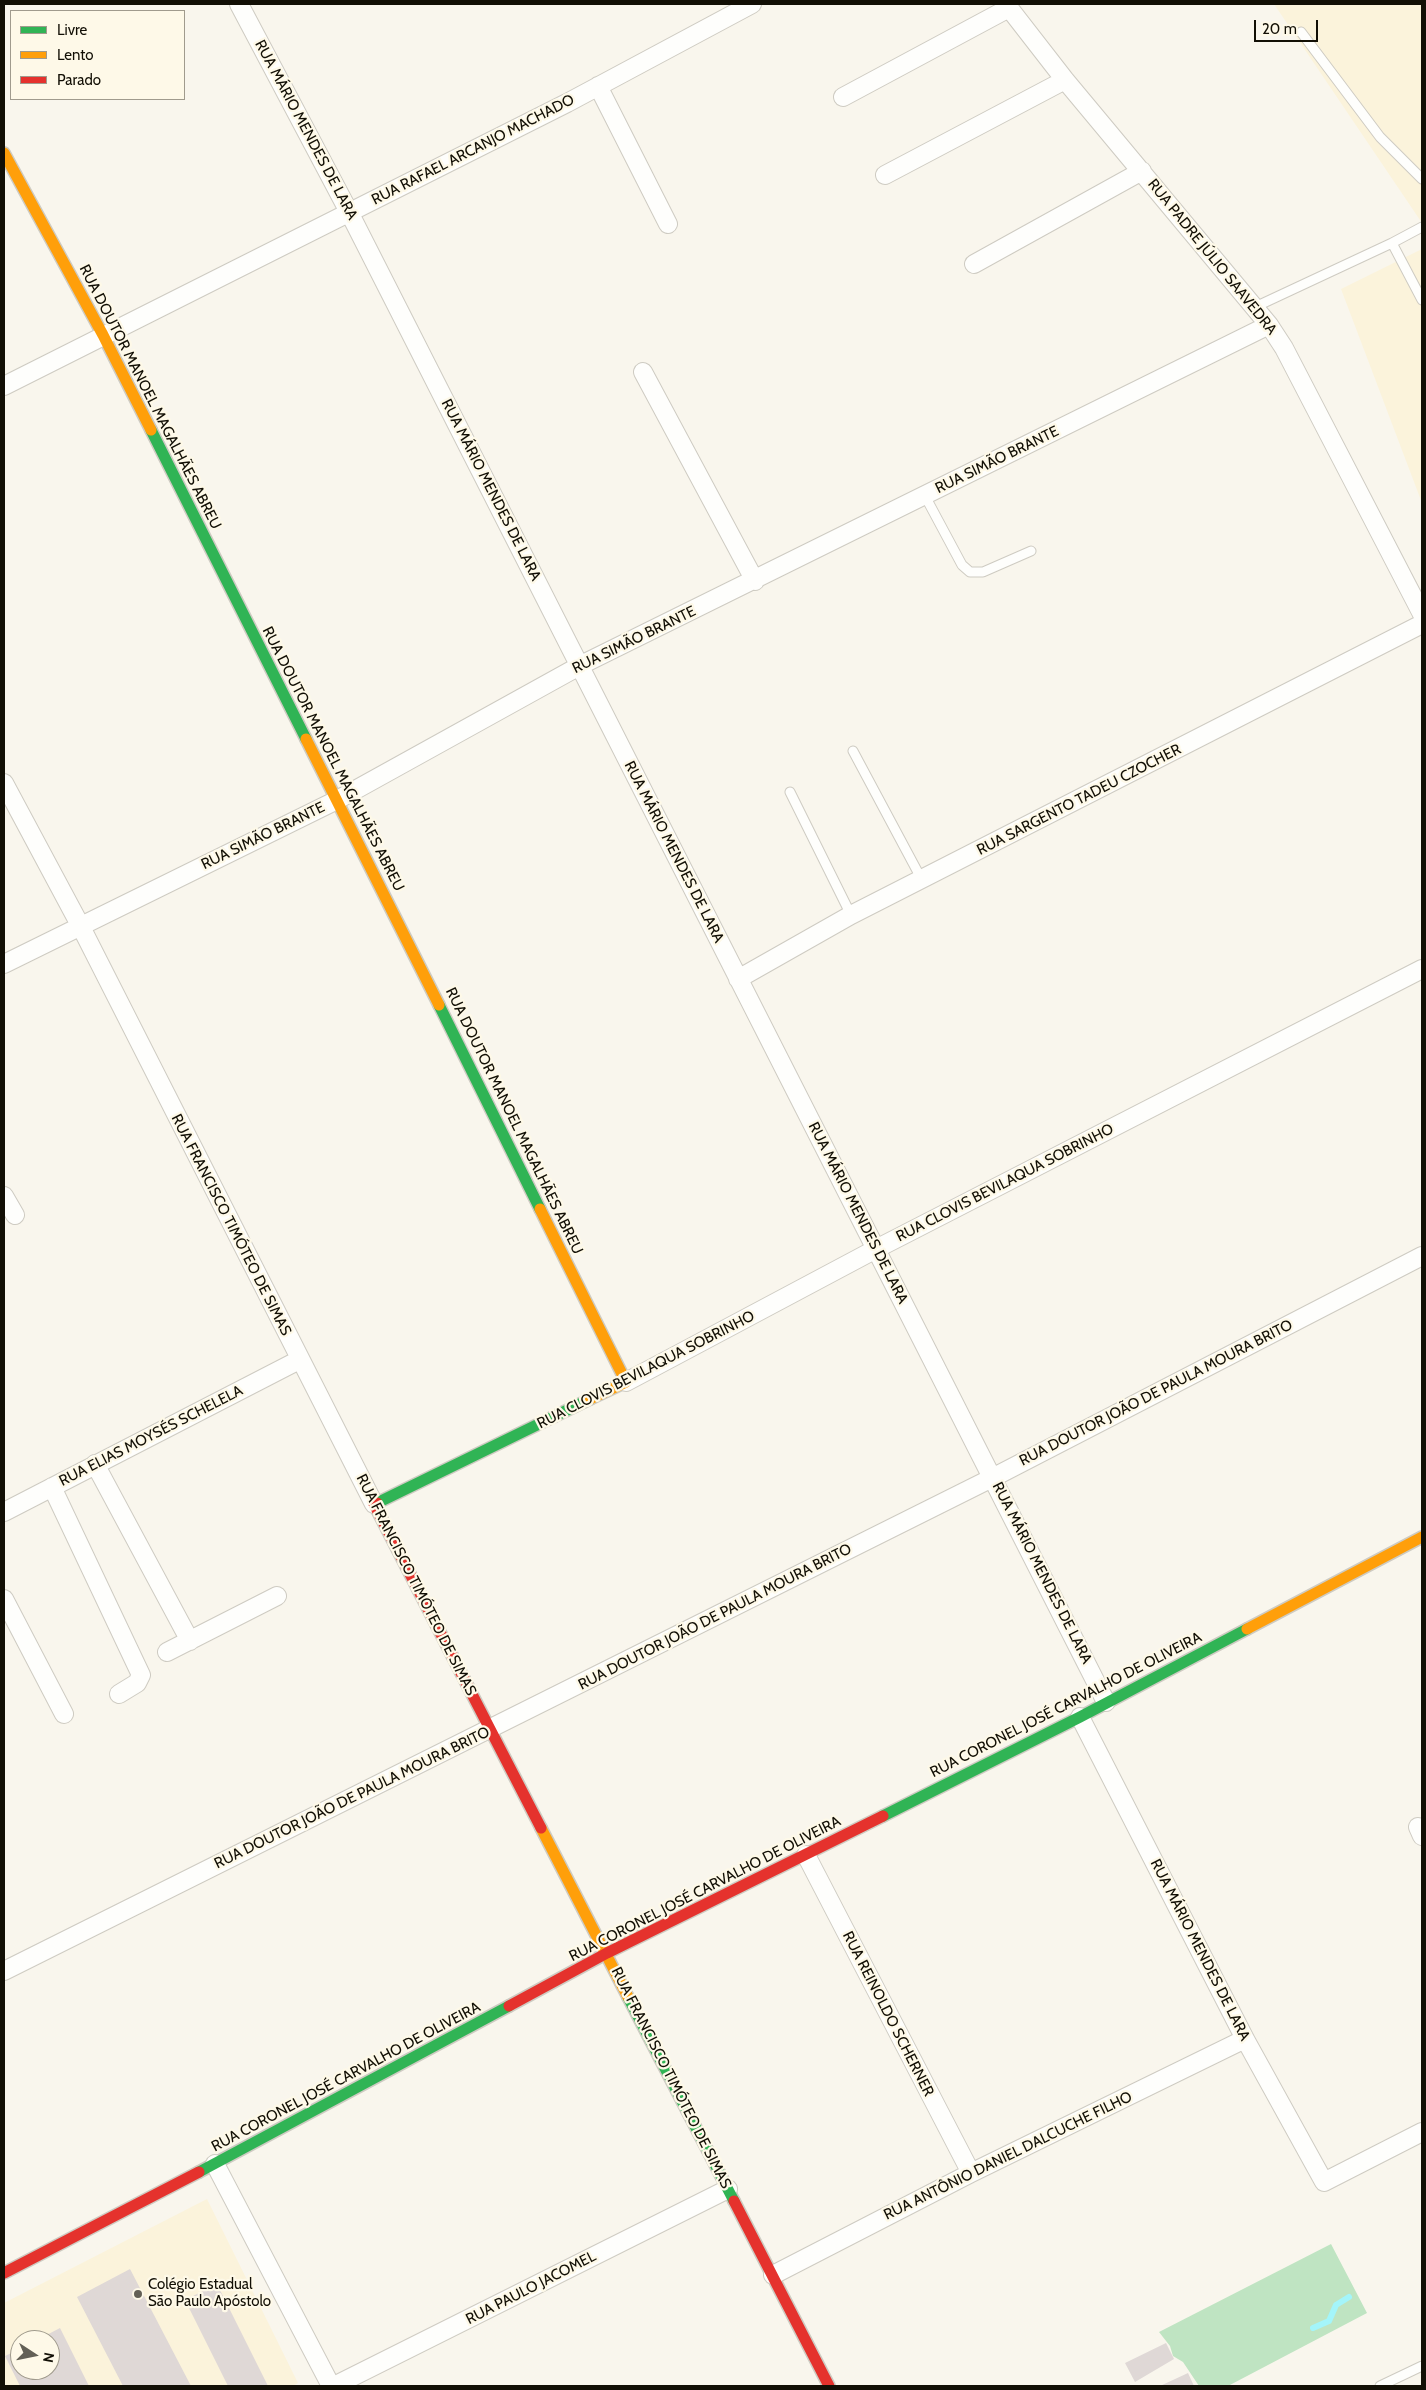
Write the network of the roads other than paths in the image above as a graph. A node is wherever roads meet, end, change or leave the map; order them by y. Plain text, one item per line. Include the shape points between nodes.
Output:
1 (239, 4) edge
2 (752, 4) edge
3 (1008, 6) edge
4 (1301, 32) dead end
5 (1065, 80) junction
6 (598, 86) junction
7 (843, 97) dead end
8 (4, 154) edge
9 (1142, 171) junction
10 (885, 175) dead end
11 (1422, 179) edge
12 (349, 212) junction
13 (668, 224) dead end
14 (1422, 227) edge
15 (1392, 243) junction
16 (974, 264) dead end
17 (1422, 300) edge
18 (1255, 307) junction
19 (1270, 325) junction
20 (103, 335) junction
21 (643, 372) dead end
22 (4, 386) edge
23 (925, 496) junction
24 (1031, 551) dead end
25 (755, 581) junction
26 (1422, 614) edge
27 (1422, 624) edge
28 (581, 666) junction
29 (853, 751) dead end
30 (4, 783) edge
31 (790, 792) dead end
32 (337, 800) junction
33 (922, 880) junction
34 (851, 916) junction
35 (80, 926) junction
36 (4, 964) edge
37 (1422, 969) edge
38 (738, 979) junction
39 (4, 1196) edge
40 (15, 1215) dead end
41 (876, 1249) junction
42 (1422, 1256) edge
43 (299, 1360) junction
44 (626, 1382) junction
45 (95, 1464) junction
46 (994, 1477) junction
47 (52, 1487) junction
48 (374, 1504) junction
49 (4, 1512) edge
50 (1422, 1537) edge
51 (277, 1596) dead end
52 (4, 1599) edge
53 (190, 1641) junction
54 (167, 1652) dead end
55 (119, 1694) dead end
56 (1106, 1702) junction
57 (64, 1714) dead end
58 (1080, 1717) junction
59 (491, 1729) junction
60 (806, 1856) junction
61 (607, 1953) junction
62 (4, 1971) edge
63 (1245, 2039) junction
64 (1422, 2132) edge
65 (215, 2164) junction
66 (971, 2173) junction
67 (728, 2189) junction
68 (4, 2273) edge
69 (773, 2275) junction
70 (1422, 2366) edge
71 (333, 2386) edge
72 (829, 2386) edge
73 (1380, 2386) edge

1 - 12 street, RUA MÁRIO MENDES DE LARA
2 - 6 street, RUA RAFAEL ARCANJO MACHADO
3 - 5 street, RUA PADRE JÚLIO SAAVEDRA
3 - 7 street
4 - 11 lane via 1380,137
5 - 9 street, RUA PADRE JÚLIO SAAVEDRA
5 - 10 street
6 - 12 street, RUA RAFAEL ARCANJO MACHADO
6 - 13 street
8 - 20 street, RUA DOUTOR MANOEL MAGALHÃES ABREU
9 - 16 street
9 - 18 street, RUA PADRE JÚLIO SAAVEDRA
12 - 20 street, RUA RAFAEL ARCANJO MACHADO
12 - 28 street, RUA MÁRIO MENDES DE LARA
14 - 15 lane
15 - 17 lane
15 - 18 lane
18 - 19 street, RUA PADRE JÚLIO SAAVEDRA
19 - 23 street, RUA SIMÃO BRANTE
19 - 26 street, RUA PADRE JÚLIO SAAVEDRA
20 - 22 street, RUA RAFAEL ARCANJO MACHADO
20 - 32 street, RUA DOUTOR MANOEL MAGALHÃES ABREU
21 - 25 street
23 - 24 lane via 962,565 970,572 983,572
23 - 25 street, RUA SIMÃO BRANTE
25 - 28 street, RUA SIMÃO BRANTE
27 - 33 street, RUA SARGENTO TADEU CZOCHER
28 - 32 street, RUA SIMÃO BRANTE
28 - 38 street, RUA MÁRIO MENDES DE LARA
29 - 33 lane
30 - 35 street, RUA FRANCISCO TIMÓTEO DE SIMAS
31 - 34 lane
32 - 35 street, RUA SIMÃO BRANTE
32 - 44 street, RUA DOUTOR MANOEL MAGALHÃES ABREU
33 - 34 street, RUA SARGENTO TADEU CZOCHER
34 - 38 street, RUA SARGENTO TADEU CZOCHER
35 - 36 street, RUA SIMÃO BRANTE
35 - 43 street, RUA FRANCISCO TIMÓTEO DE SIMAS
37 - 41 street, RUA CLOVIS BEVILAQUA SOBRINHO
38 - 41 street, RUA MÁRIO MENDES DE LARA
39 - 40 street
41 - 44 street, RUA CLOVIS BEVILAQUA SOBRINHO
41 - 46 street, RUA MÁRIO MENDES DE LARA
42 - 46 street, RUA DOUTOR JOÃO DE PAULA MOURA BRITO
43 - 45 street, RUA ELIAS MOYSÉS SCHELELA
43 - 48 street, RUA FRANCISCO TIMÓTEO DE SIMAS
44 - 48 street, RUA CLOVIS BEVILAQUA SOBRINHO
45 - 47 street, RUA ELIAS MOYSÉS SCHELELA
45 - 53 street
46 - 56 street, RUA MÁRIO MENDES DE LARA
46 - 59 street, RUA DOUTOR JOÃO DE PAULA MOURA BRITO
47 - 49 street, RUA ELIAS MOYSÉS SCHELELA
47 - 55 street via 141,1675 137,1683
48 - 59 street, RUA FRANCISCO TIMÓTEO DE SIMAS
50 - 56 street, RUA CORONEL JOSÉ CARVALHO DE OLIVEIRA
51 - 53 street
52 - 57 street
53 - 54 street
56 - 58 street, RUA CORONEL JOSÉ CARVALHO DE OLIVEIRA
58 - 60 street, RUA CORONEL JOSÉ CARVALHO DE OLIVEIRA
58 - 63 street, RUA MÁRIO MENDES DE LARA
59 - 61 street, RUA FRANCISCO TIMÓTEO DE SIMAS
59 - 62 street, RUA DOUTOR JOÃO DE PAULA MOURA BRITO
60 - 61 street, RUA CORONEL JOSÉ CARVALHO DE OLIVEIRA
60 - 66 street, RUA REINOLDO SCHERNER
61 - 65 street, RUA CORONEL JOSÉ CARVALHO DE OLIVEIRA
61 - 67 street, RUA FRANCISCO TIMÓTEO DE SIMAS
63 - 64 street, RUA MÁRIO MENDES DE LARA via 1324,2182
63 - 66 street, RUA ANTÔNIO DANIEL DALCUCHE FILHO
65 - 68 street, RUA CORONEL JOSÉ CARVALHO DE OLIVEIRA
65 - 71 street
66 - 69 street, RUA ANTÔNIO DANIEL DALCUCHE FILHO
67 - 69 street, RUA FRANCISCO TIMÓTEO DE SIMAS
67 - 71 street, RUA PAULO JACOMEL
69 - 72 street, RUA FRANCISCO TIMÓTEO DE SIMAS
70 - 73 lane

